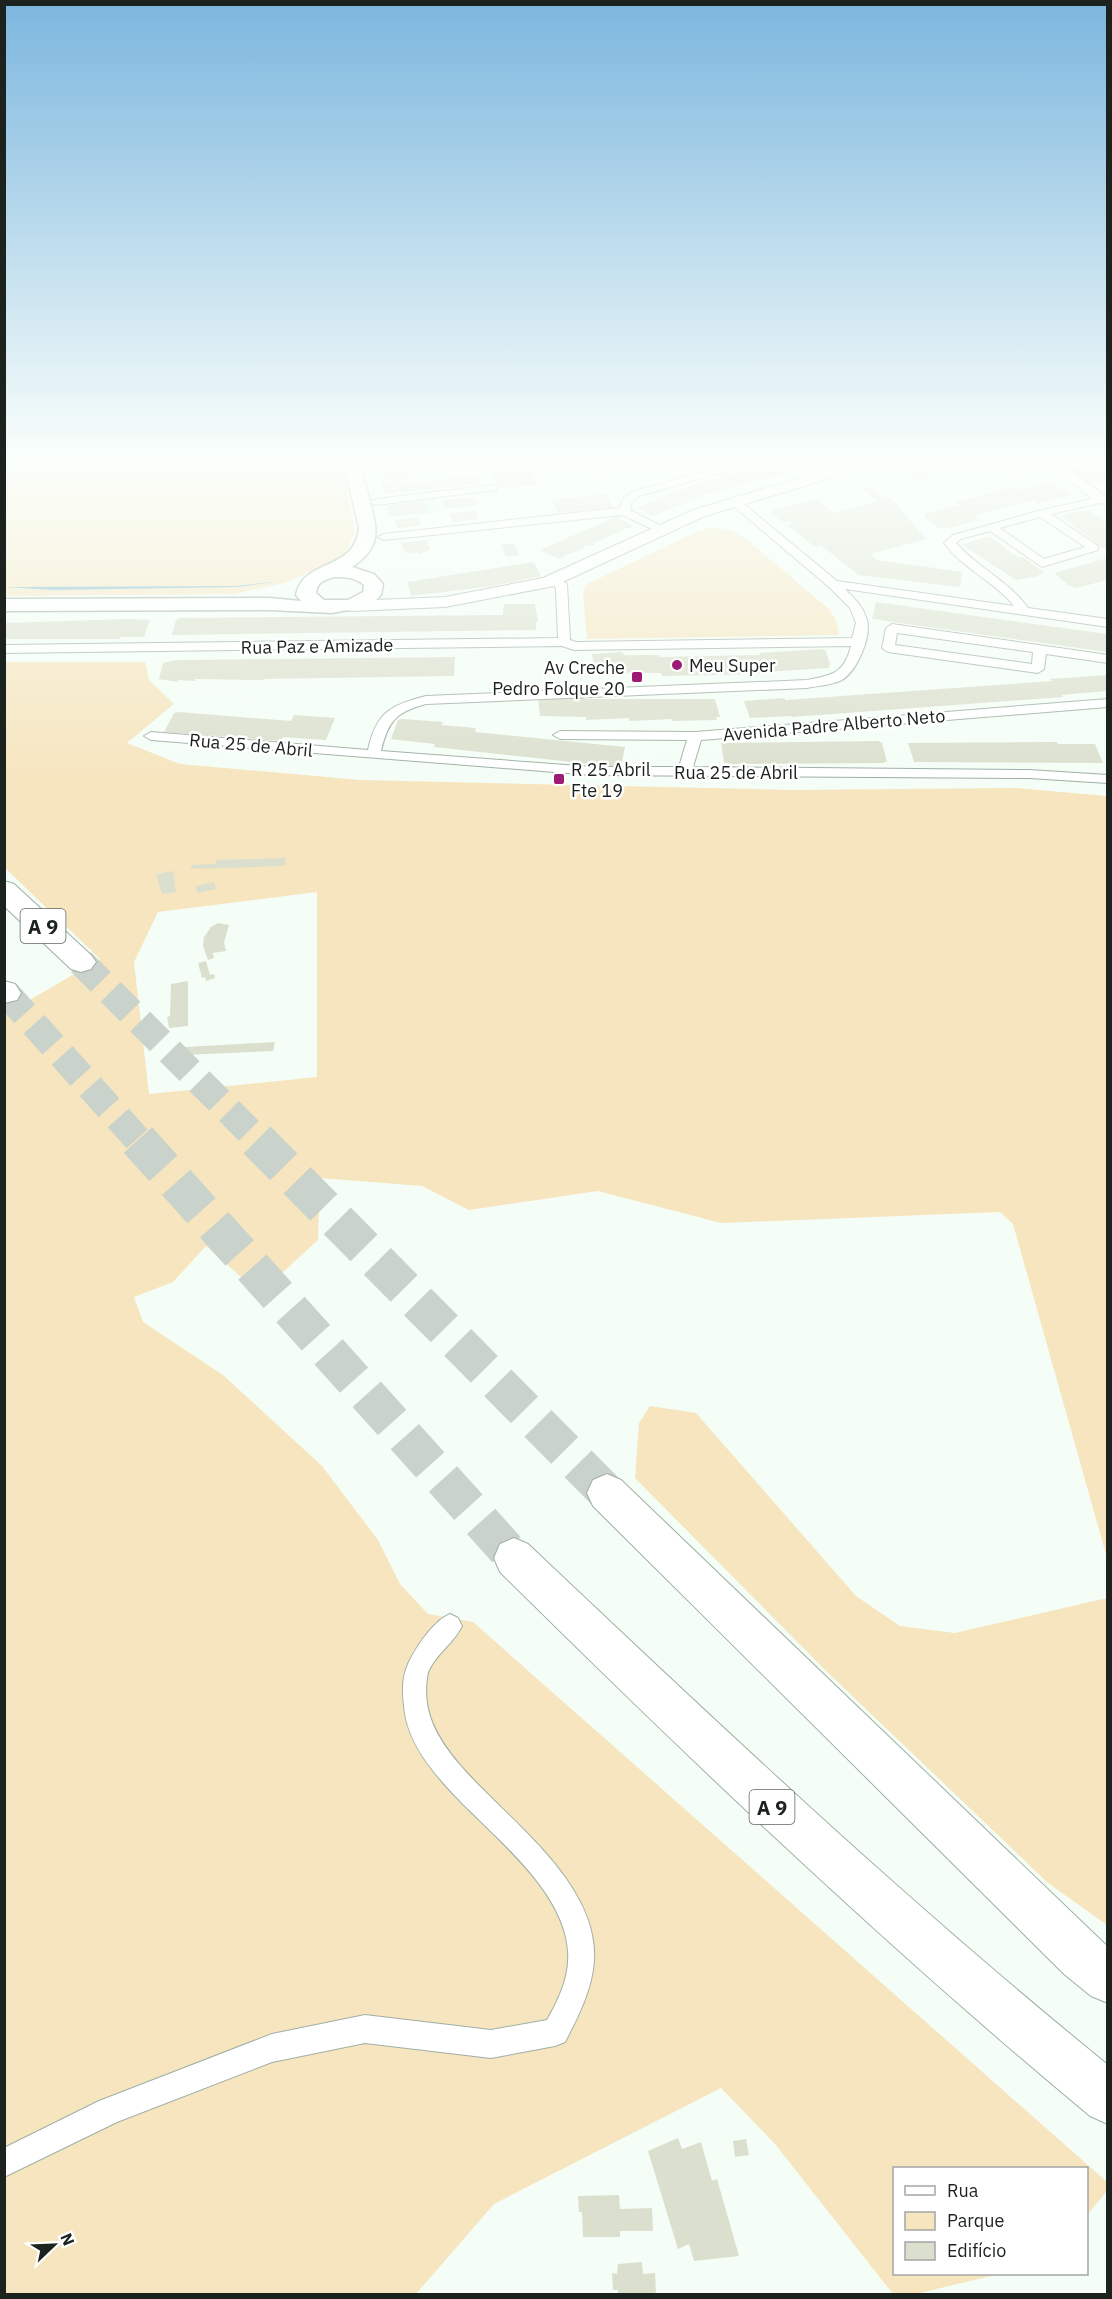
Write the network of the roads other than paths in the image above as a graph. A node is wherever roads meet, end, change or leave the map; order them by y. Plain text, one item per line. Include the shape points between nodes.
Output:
1 (346, 562) edge
2 (378, 562) edge
3 (594, 562) edge
4 (807, 562) edge
5 (969, 562) edge
6 (376, 572) junction
7 (319, 576) junction
8 (555, 580) junction
9 (833, 584) junction
10 (884, 590) junction
11 (394, 603) junction
12 (212, 604) junction
13 (4, 605) edge
14 (352, 606) junction
15 (329, 607) junction
16 (856, 607) junction
17 (1024, 611) junction
18 (1107, 623) edge
19 (877, 626) junction
20 (564, 642) junction
21 (858, 642) junction
22 (1040, 648) junction
23 (4, 649) edge
24 (1107, 659) edge
25 (1107, 703) edge
26 (560, 735) dead end
27 (151, 736) dead end
28 (694, 736) junction
29 (374, 754) junction
30 (685, 771) junction
31 (1107, 779) edge
32 (4, 891) edge
33 (81, 962) tunnel mouth
34 (608, 1493) tunnel mouth
35 (514, 1558) tunnel mouth
36 (450, 1626) dead end
37 (1094, 1968) edge
38 (1107, 2097) edge
39 (4, 2163) edge

1 - 7 main road
2 - 6 main road
3 - 8 main road
4 - 9 street
5 - 17 street via 1017,598
6 - 7 main road via 364,575 345,571
6 - 11 main road via 385,598
6 - 14 main road via 369,598
7 - 12 main road via 270,594
7 - 15 main road via 308,584 306,595 318,605
8 - 11 main road via 445,602
8 - 20 street via 562,590
9 - 10 street
9 - 16 street
10 - 16 street
10 - 17 street
11 - 14 main road
12 - 13 main road
12 - 15 main road
14 - 15 main road
16 - 19 street
17 - 18 street
19 - 21 street
19 - 22 street
19 - 22 street via 888,648 1038,669
20 - 21 street, Rua Paz e Amizade via 574,646
20 - 23 street, Rua Paz e Amizade
21 - 29 street via 849,668 837,678 807,684 426,700 388,715 380,726
22 - 24 street
25 - 28 street, Avenida Padre Alberto Neto
26 - 28 street, Avenida Padre Alberto Neto
27 - 29 street, Rua 25 de Abril
28 - 30 street
29 - 30 street, Rua 25 de Abril via 592,771
30 - 31 street, Rua 25 de Abril via 1029,774
32 - 33 highway, A 9
34 - 37 highway
35 - 38 highway, A 9 via 792,1826
36 - 39 street via 416,1671 413,1697 419,1729 450,1774 536,1861 572,1911 581,1950 574,1997 555,2032 491,2044 365,2029 272,2048 109,2111

